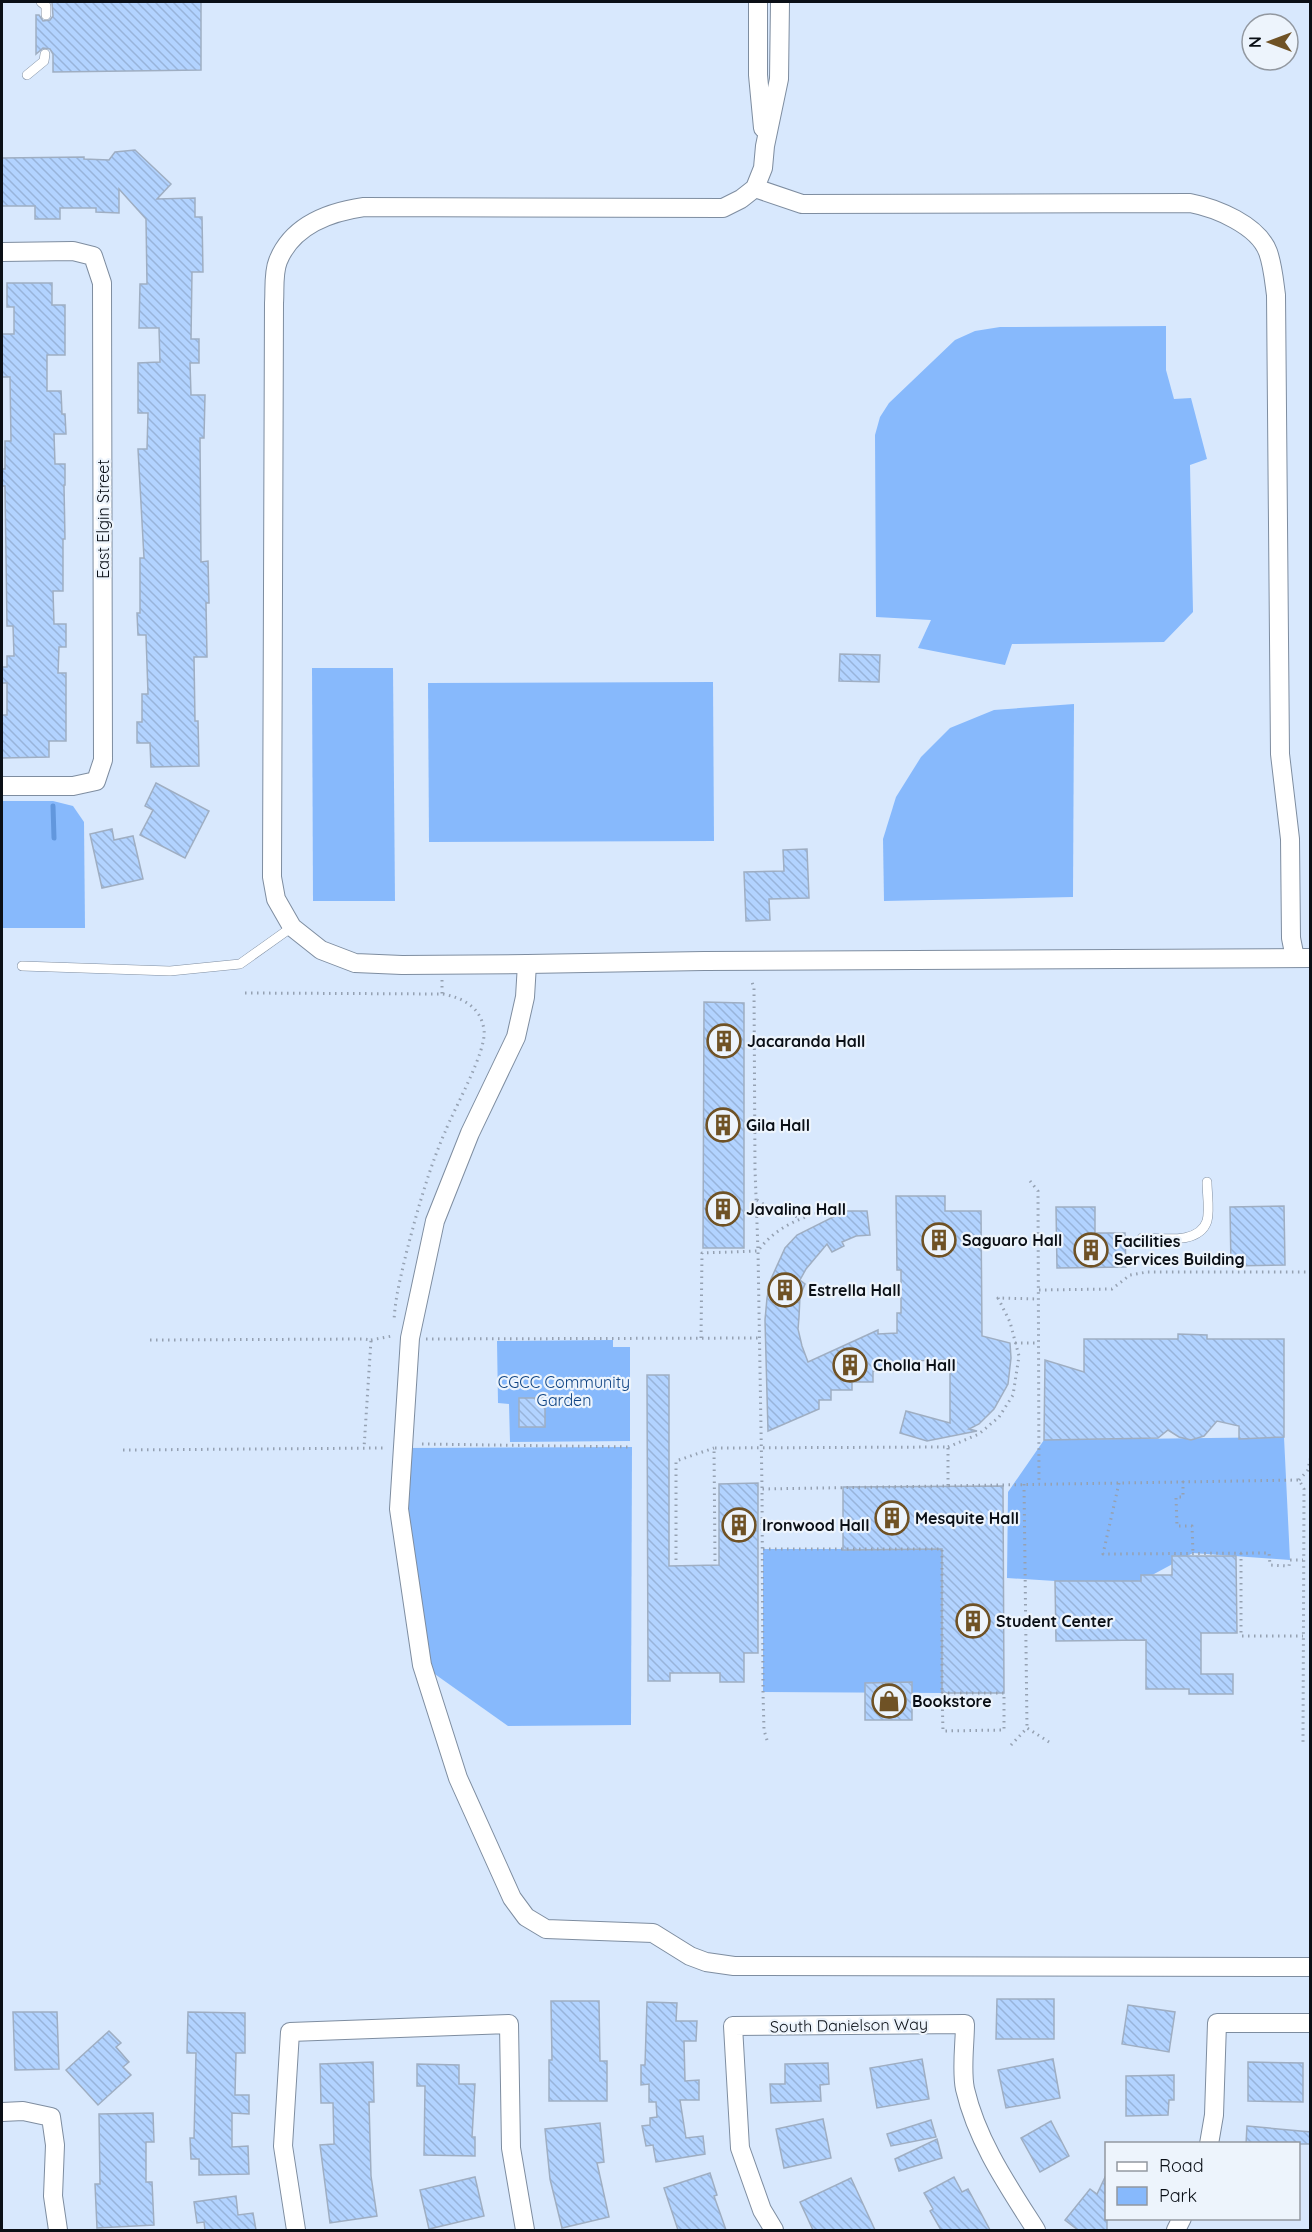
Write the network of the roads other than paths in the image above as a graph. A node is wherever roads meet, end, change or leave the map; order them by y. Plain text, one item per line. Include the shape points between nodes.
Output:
1 (41, 2) edge
2 (758, 2) edge
3 (780, 2) edge
4 (46, 15) dead end
5 (45, 54) dead end
6 (27, 75) dead end
7 (765, 146) junction
8 (755, 188) junction
9 (2, 252) edge
10 (2, 786) edge
11 (292, 927) junction
12 (1303, 958) edge
13 (527, 964) junction
14 (22, 966) dead end
15 (1207, 1182) dead end
16 (1142, 1238) dead end
17 (1311, 1967) edge
18 (1311, 2023) edge
19 (2, 2112) edge
20 (1209, 2142) edge
21 (58, 2230) edge
22 (296, 2230) edge
23 (525, 2230) edge
24 (774, 2230) edge
25 (1036, 2230) edge

1 - 4 lane via 46,6
2 - 7 street via 758,75
3 - 7 street via 779,79
5 - 6 lane via 44,62
7 - 8 street via 763,168
8 - 11 street via 723,208 364,207 322,219 289,239 277,263 274,303 272,877 276,898
8 - 12 street via 802,204 1190,203 1228,214 1268,250 1276,295 1280,744 1290,839 1291,938
9 - 10 street, East Elgin Street via 73,251 93,256 102,283 103,760 96,781 73,786
11 - 13 street via 321,950 355,963
11 - 14 lane via 240,963 170,971
12 - 13 street
13 - 17 street via 525,998 516,1037 470,1133 435,1221 398,1336 402,1448 399,1509 422,1665 458,1778 512,1898 526,1917 546,1929 653,1933 690,1956 734,1966
15 - 16 lane via 1207,1221 1202,1230 1193,1237
18 - 20 street via 1217,2023
19 - 21 street via 23,2111 51,2117
22 - 23 street via 284,2146 290,2032 508,2024 511,2148
24 - 25 street, South Danielson Way via 762,2210 740,2148 733,2026 965,2024 965,2087 976,2123 995,2165

